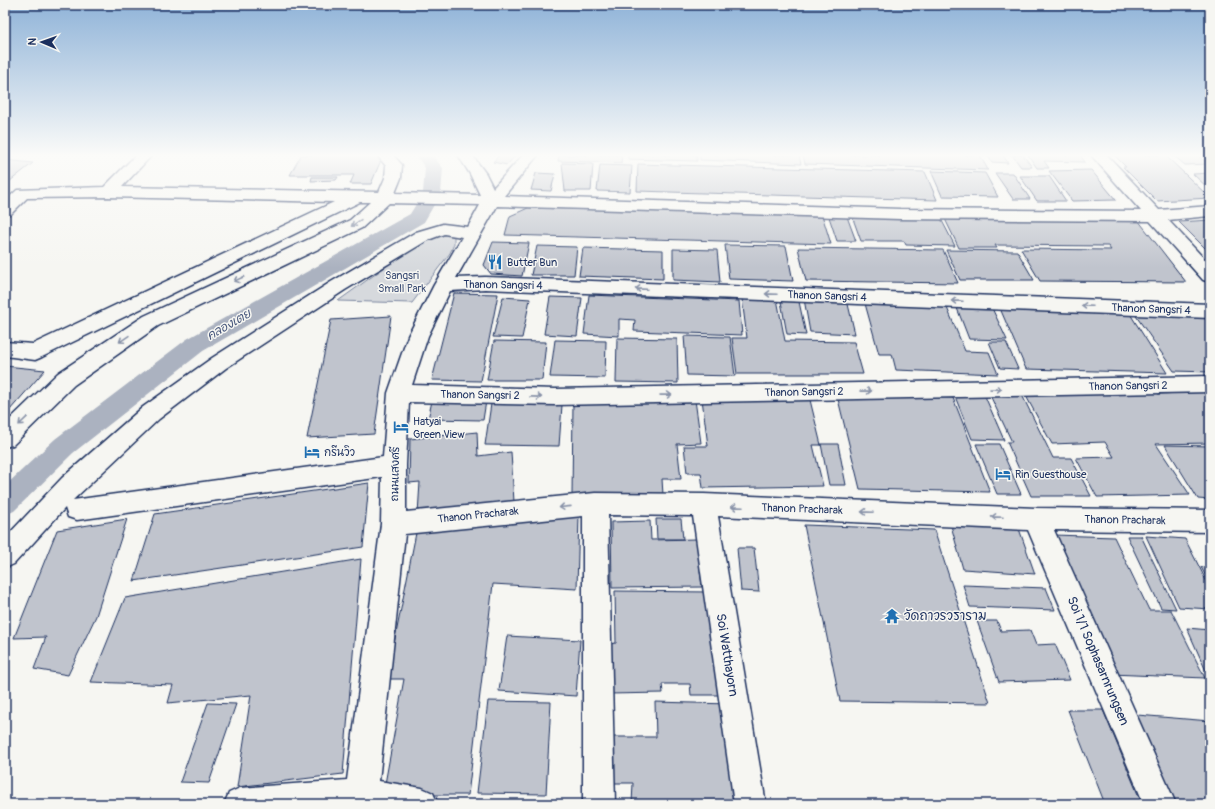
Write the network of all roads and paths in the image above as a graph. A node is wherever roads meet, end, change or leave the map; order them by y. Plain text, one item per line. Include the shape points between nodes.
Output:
1 (76, 193) edge
2 (145, 193) edge
3 (387, 193) edge
4 (487, 193) edge
5 (498, 193) edge
6 (1134, 193) edge
7 (356, 197) junction
8 (385, 197) junction
9 (491, 201) junction
10 (5, 210) edge
11 (1210, 211) edge
12 (1155, 216) junction
13 (474, 233) junction
14 (1210, 276) edge
15 (444, 285) junction
16 (1210, 311) edge
17 (5, 349) edge
18 (1210, 384) edge
19 (399, 393) junction
20 (5, 438) edge
21 (394, 465) junction
22 (595, 504) junction
23 (704, 505) junction
24 (77, 509) dead end
25 (1036, 519) junction
26 (1210, 521) edge
27 (394, 524) junction
28 (5, 556) edge
29 (361, 800) edge
30 (240, 804) edge
31 (422, 804) edge
32 (599, 804) edge
33 (750, 804) edge
34 (1160, 804) edge

1 - 10 street via 23,194
2 - 7 street
3 - 8 street
4 - 9 street
5 - 9 street, ถนนเเสงศรี
6 - 12 street
7 - 8 street
7 - 17 street via 35,352
8 - 9 street
8 -> 20 street via 356,224 151,321 66,380
9 - 12 street via 900,214
9 - 13 street, ถนนเเสงศรี
11 - 12 street
12 - 14 street
13 - 15 street, ถนนเเสงศรี
13 - 28 street via 443,229 422,236 338,286 219,364 151,413 76,479
16 -> 15 street, Thanon Sangsri 4 via 485,283
15 - 19 street, ถนนเเสงศรี via 418,336
19 -> 18 street, Thanon Sangsri 2 via 555,397
19 - 21 street, ถนนเเสงศรี
21 - 24 street
21 - 27 street, ถนนเเสงศรี
22 - 23 street, Thanon Pracharak
22 -> 27 street, Thanon Pracharak
22 - 32 street
25 -> 23 street, Thanon Pracharak
23 - 33 street, Soi Watthayorn
25 - 26 street, Thanon Pracharak
25 - 34 street, Soi 1/1 Sophasarnrungsen
27 - 29 street, ถนนเเสงศรี
29 - 30 street
29 - 31 street

